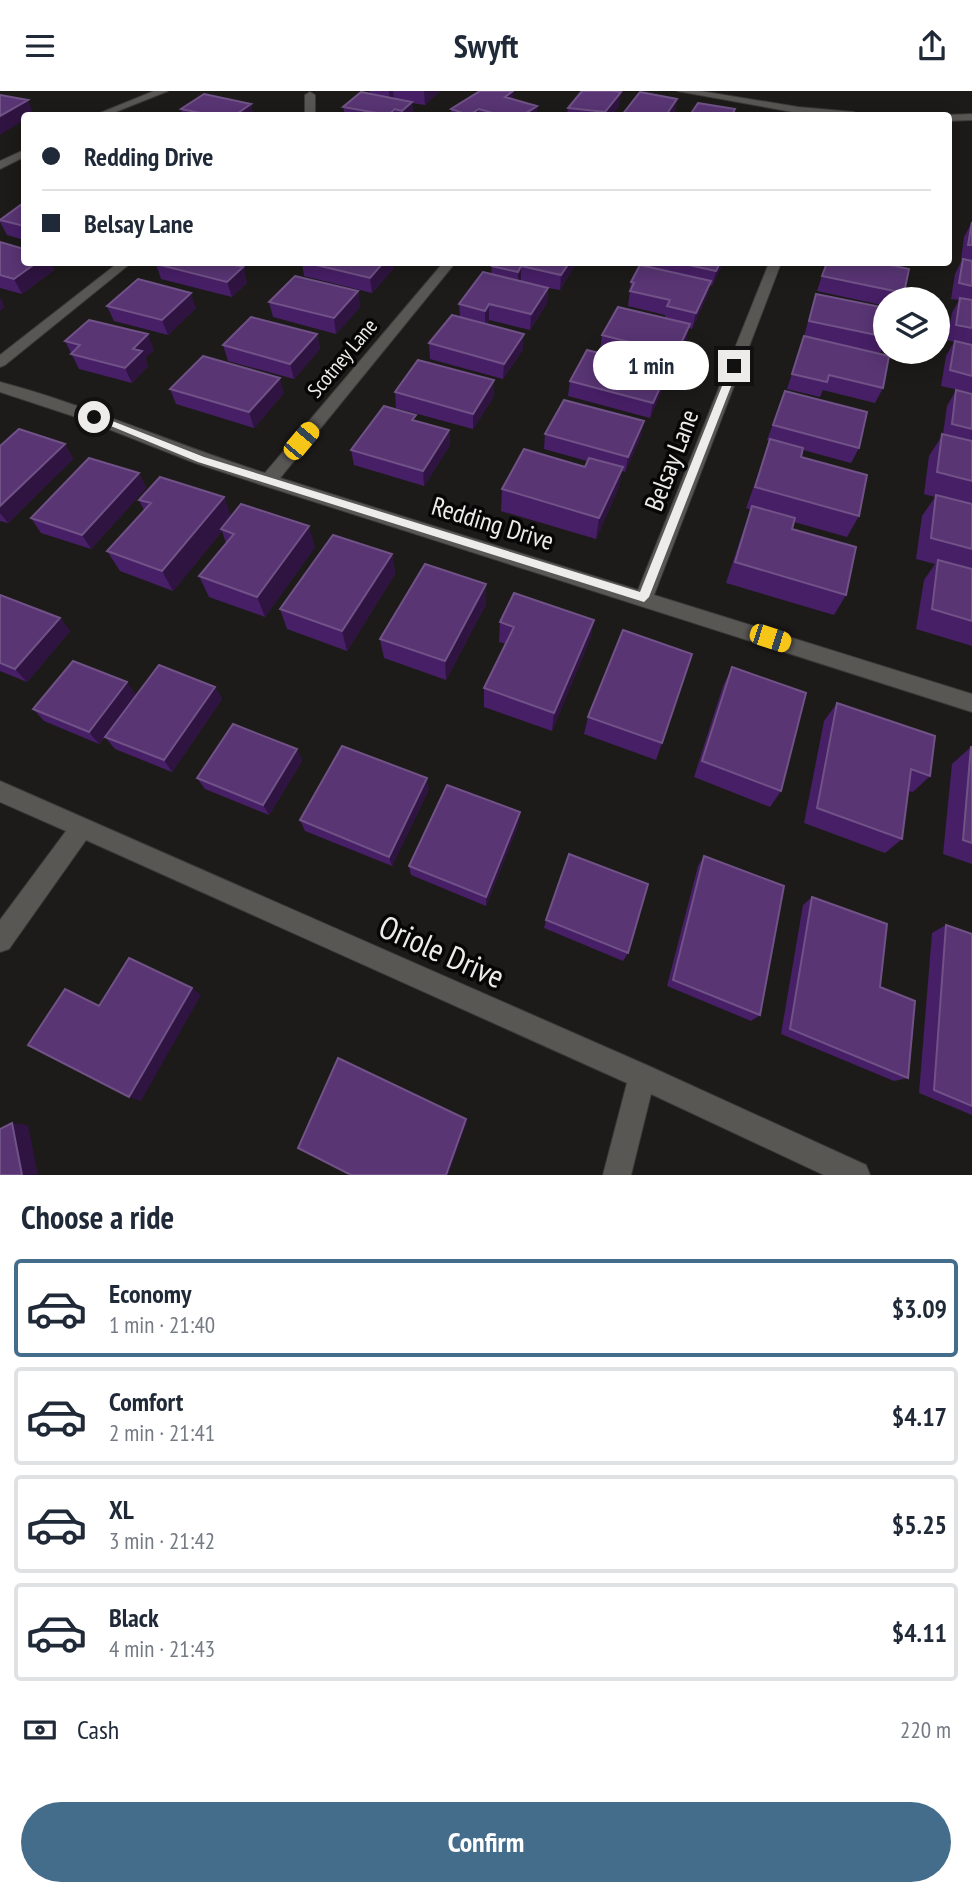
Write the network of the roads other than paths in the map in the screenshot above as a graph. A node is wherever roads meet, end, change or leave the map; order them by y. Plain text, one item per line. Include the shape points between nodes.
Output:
1 (163, 91) edge
2 (682, 91) edge
3 (310, 95) dead end
4 (108, 112) edge
5 (310, 112) edge
6 (812, 112) edge
7 (972, 117) edge
8 (952, 118) edge
9 (21, 155) edge
10 (0, 166) edge
11 (121, 266) edge
12 (447, 266) edge
13 (774, 266) edge
14 (0, 362) edge
15 (0, 387) edge
16 (268, 481) junction
17 (644, 597) junction
18 (972, 703) edge
19 (0, 791) edge
20 (81, 829) junction
21 (0, 940) edge
22 (642, 1076) junction
23 (617, 1175) edge
24 (856, 1175) edge

1 - 4 street
2 - 6 street
3 - 5 street
7 - 8 street
9 - 10 street
11 - 14 street
12 - 16 street, Scotney Lane
13 - 17 street, Belsay Lane
15 - 16 street, Redding Drive
16 - 17 street, Redding Drive
17 - 18 street, Redding Drive
19 - 20 street, Oriole Drive
20 - 21 street
20 - 22 street, Oriole Drive
22 - 23 street
22 - 24 street, Oriole Drive

